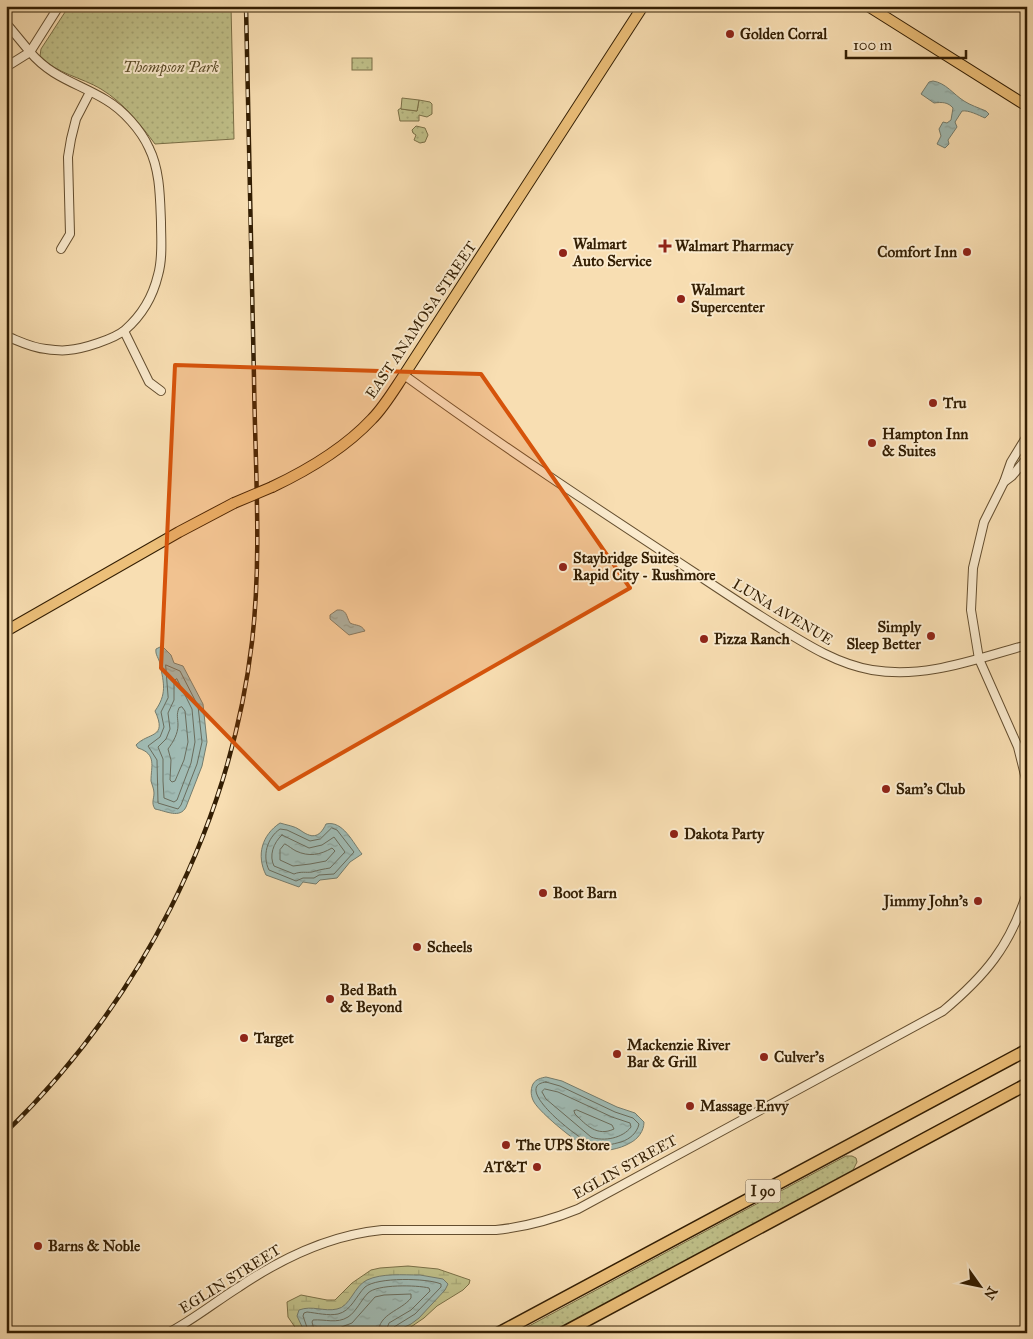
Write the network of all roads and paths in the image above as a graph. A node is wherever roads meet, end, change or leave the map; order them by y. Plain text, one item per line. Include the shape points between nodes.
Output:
1 (59, 6) edge
2 (643, 6) edge
3 (868, 6) edge
4 (6, 23) edge
5 (30, 52) junction
6 (6, 67) edge
7 (90, 92) junction
8 (1027, 106) edge
9 (61, 249) dead end
10 (124, 331) junction
11 (6, 336) edge
12 (404, 376) junction
13 (161, 391) dead end
14 (1027, 436) edge
15 (1027, 458) edge
16 (1004, 482) junction
17 (6, 631) edge
18 (1027, 645) edge
19 (979, 659) junction
20 (1027, 782) edge
21 (1027, 893) edge
22 (1027, 1050) edge
23 (1027, 1084) edge
24 (168, 1333) edge
25 (499, 1333) edge
26 (563, 1333) edge

1 - 5 street
2 - 12 main road, EAST ANAMOSA STREET
3 - 8 main road
4 - 5 street
5 - 6 street
5 - 7 street via 52,72
7 - 9 street via 76,119 71,139 68,157 70,234
7 - 10 street via 107,100 126,117 149,147 156,165 160,199 159,274 142,312
10 - 11 street via 106,340 68,350 44,349
10 - 13 street via 149,382
12 - 17 main road, EAST ANAMOSA STREET, bridge via 372,419 336,451 302,473 179,532
12 - 19 street, LUNA AVENUE via 544,474 820,652 859,667 895,672 946,668
14 - 16 street via 1011,462
15 - 16 street
16 - 19 street via 984,522 973,568 971,610
18 - 19 street, LUNA AVENUE
19 - 20 street via 1018,747
21 - 24 street, EGLIN STREET via 1014,926 996,957 976,983 942,1011 578,1209 528,1226 382,1230 327,1242 309,1248 252,1279
22 - 25 highway, I 90
23 - 26 highway, I 90

